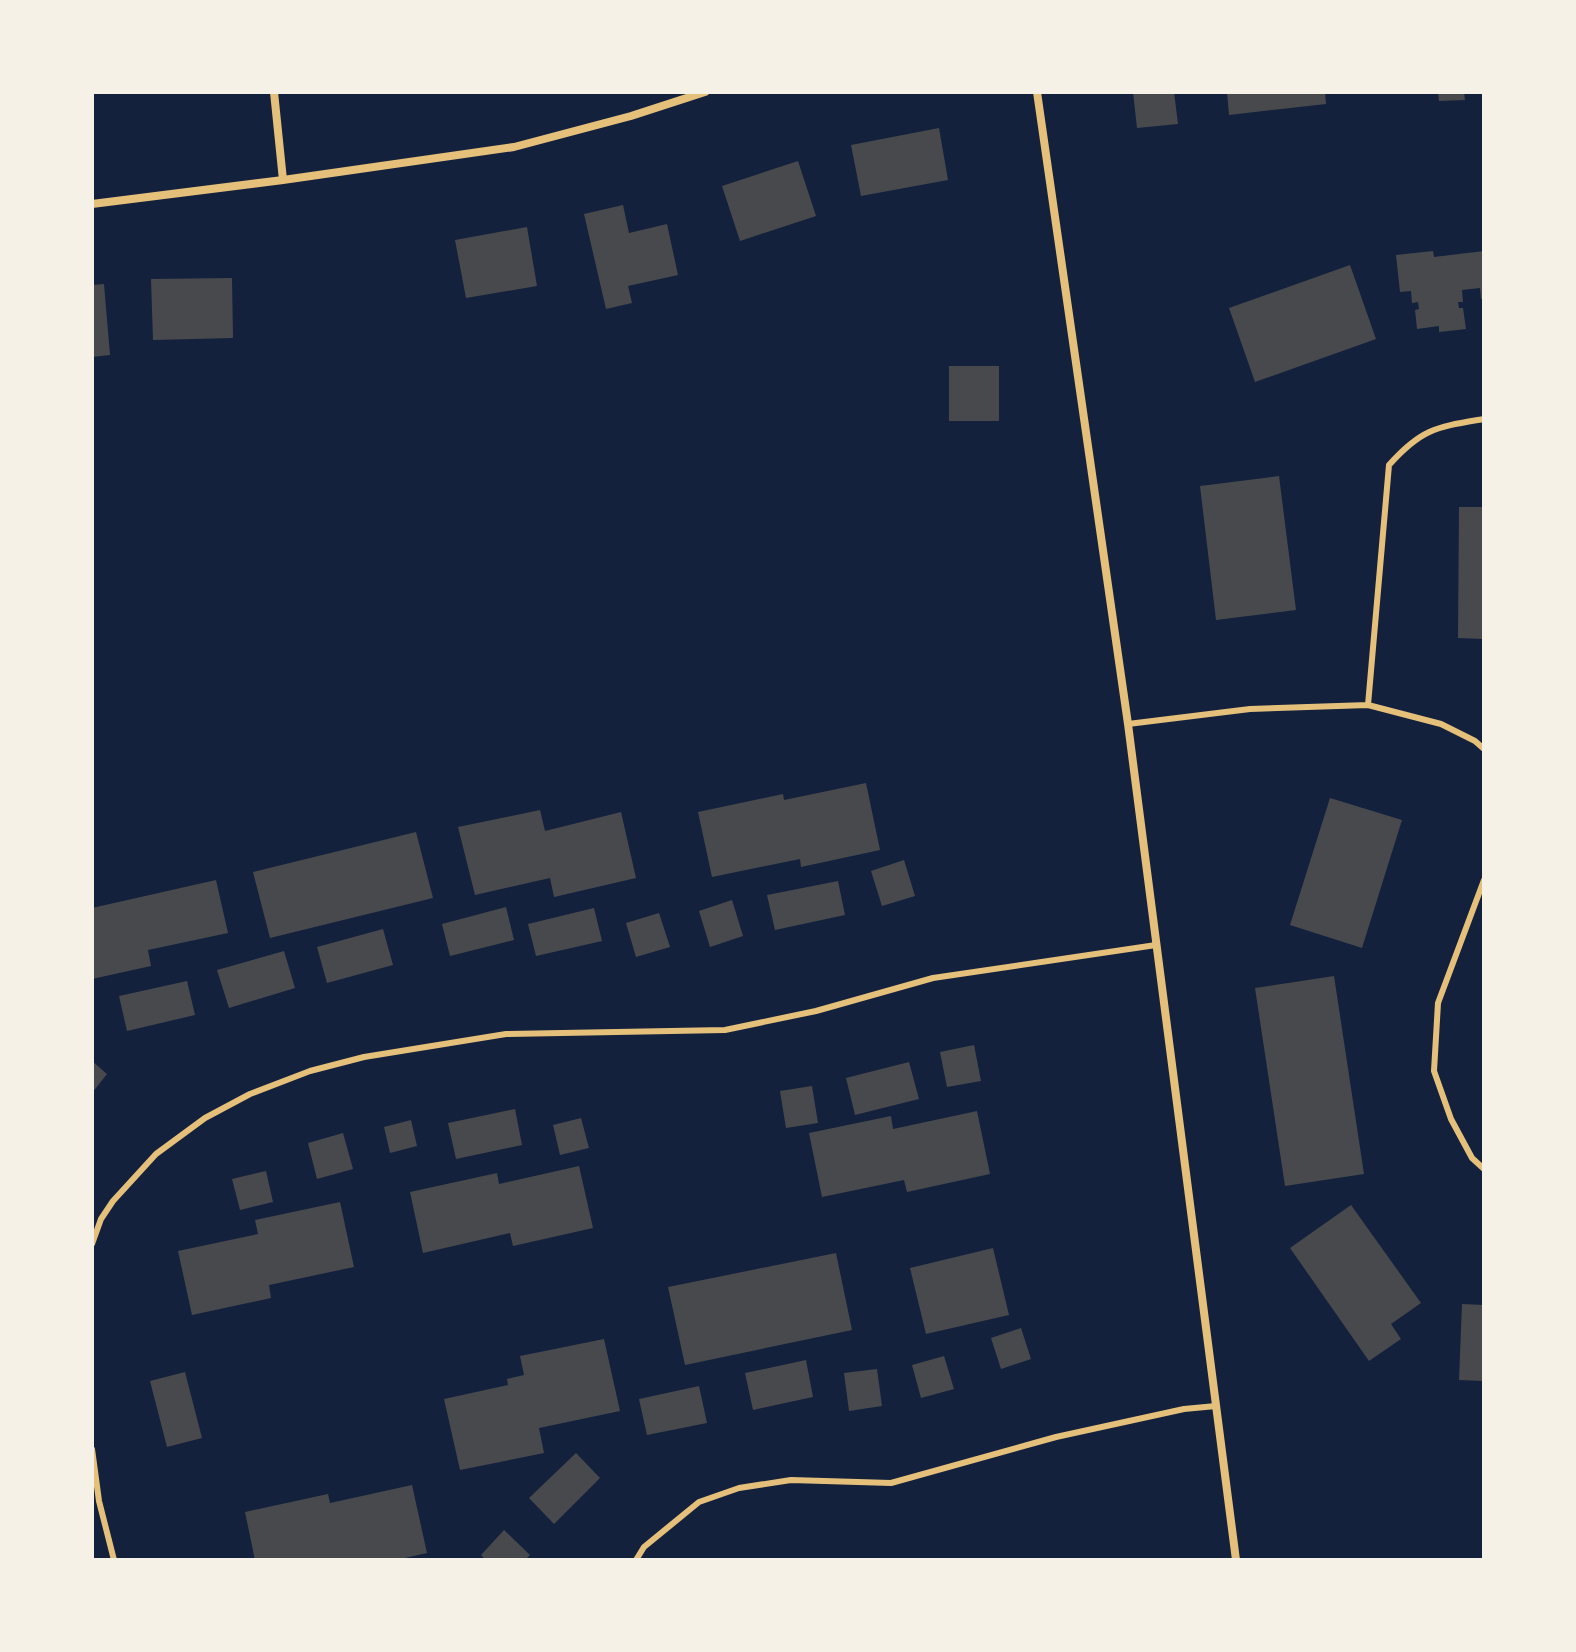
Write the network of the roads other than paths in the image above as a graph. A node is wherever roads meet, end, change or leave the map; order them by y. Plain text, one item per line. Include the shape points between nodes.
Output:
1 (274, 92) edge
2 (705, 92) edge
3 (1037, 92) edge
4 (283, 180) junction
5 (92, 204) edge
6 (1484, 419) edge
7 (1368, 705) junction
8 (1128, 724) junction
9 (1484, 749) edge
10 (1484, 880) edge
11 (1156, 945) junction
12 (1484, 1169) edge
13 (92, 1244) edge
14 (1216, 1406) junction
15 (92, 1449) edge
16 (114, 1560) edge
17 (636, 1560) edge
18 (1236, 1560) edge

1 - 4 street
2 - 4 street via 514,147
3 - 8 street
4 - 5 street
6 - 7 lane via 1435,427 1409,442 1389,465
7 - 8 lane via 1250,709
7 - 9 lane via 1441,724
8 - 11 street
10 - 12 lane via 1438,1003 1434,1071 1451,1119
11 - 13 lane via 933,978 725,1030 506,1034 310,1071 205,1118 156,1154 113,1201
11 - 14 street
14 - 17 lane via 1056,1437 891,1483 791,1480 739,1488 699,1502 644,1547
14 - 18 street
15 - 16 lane

